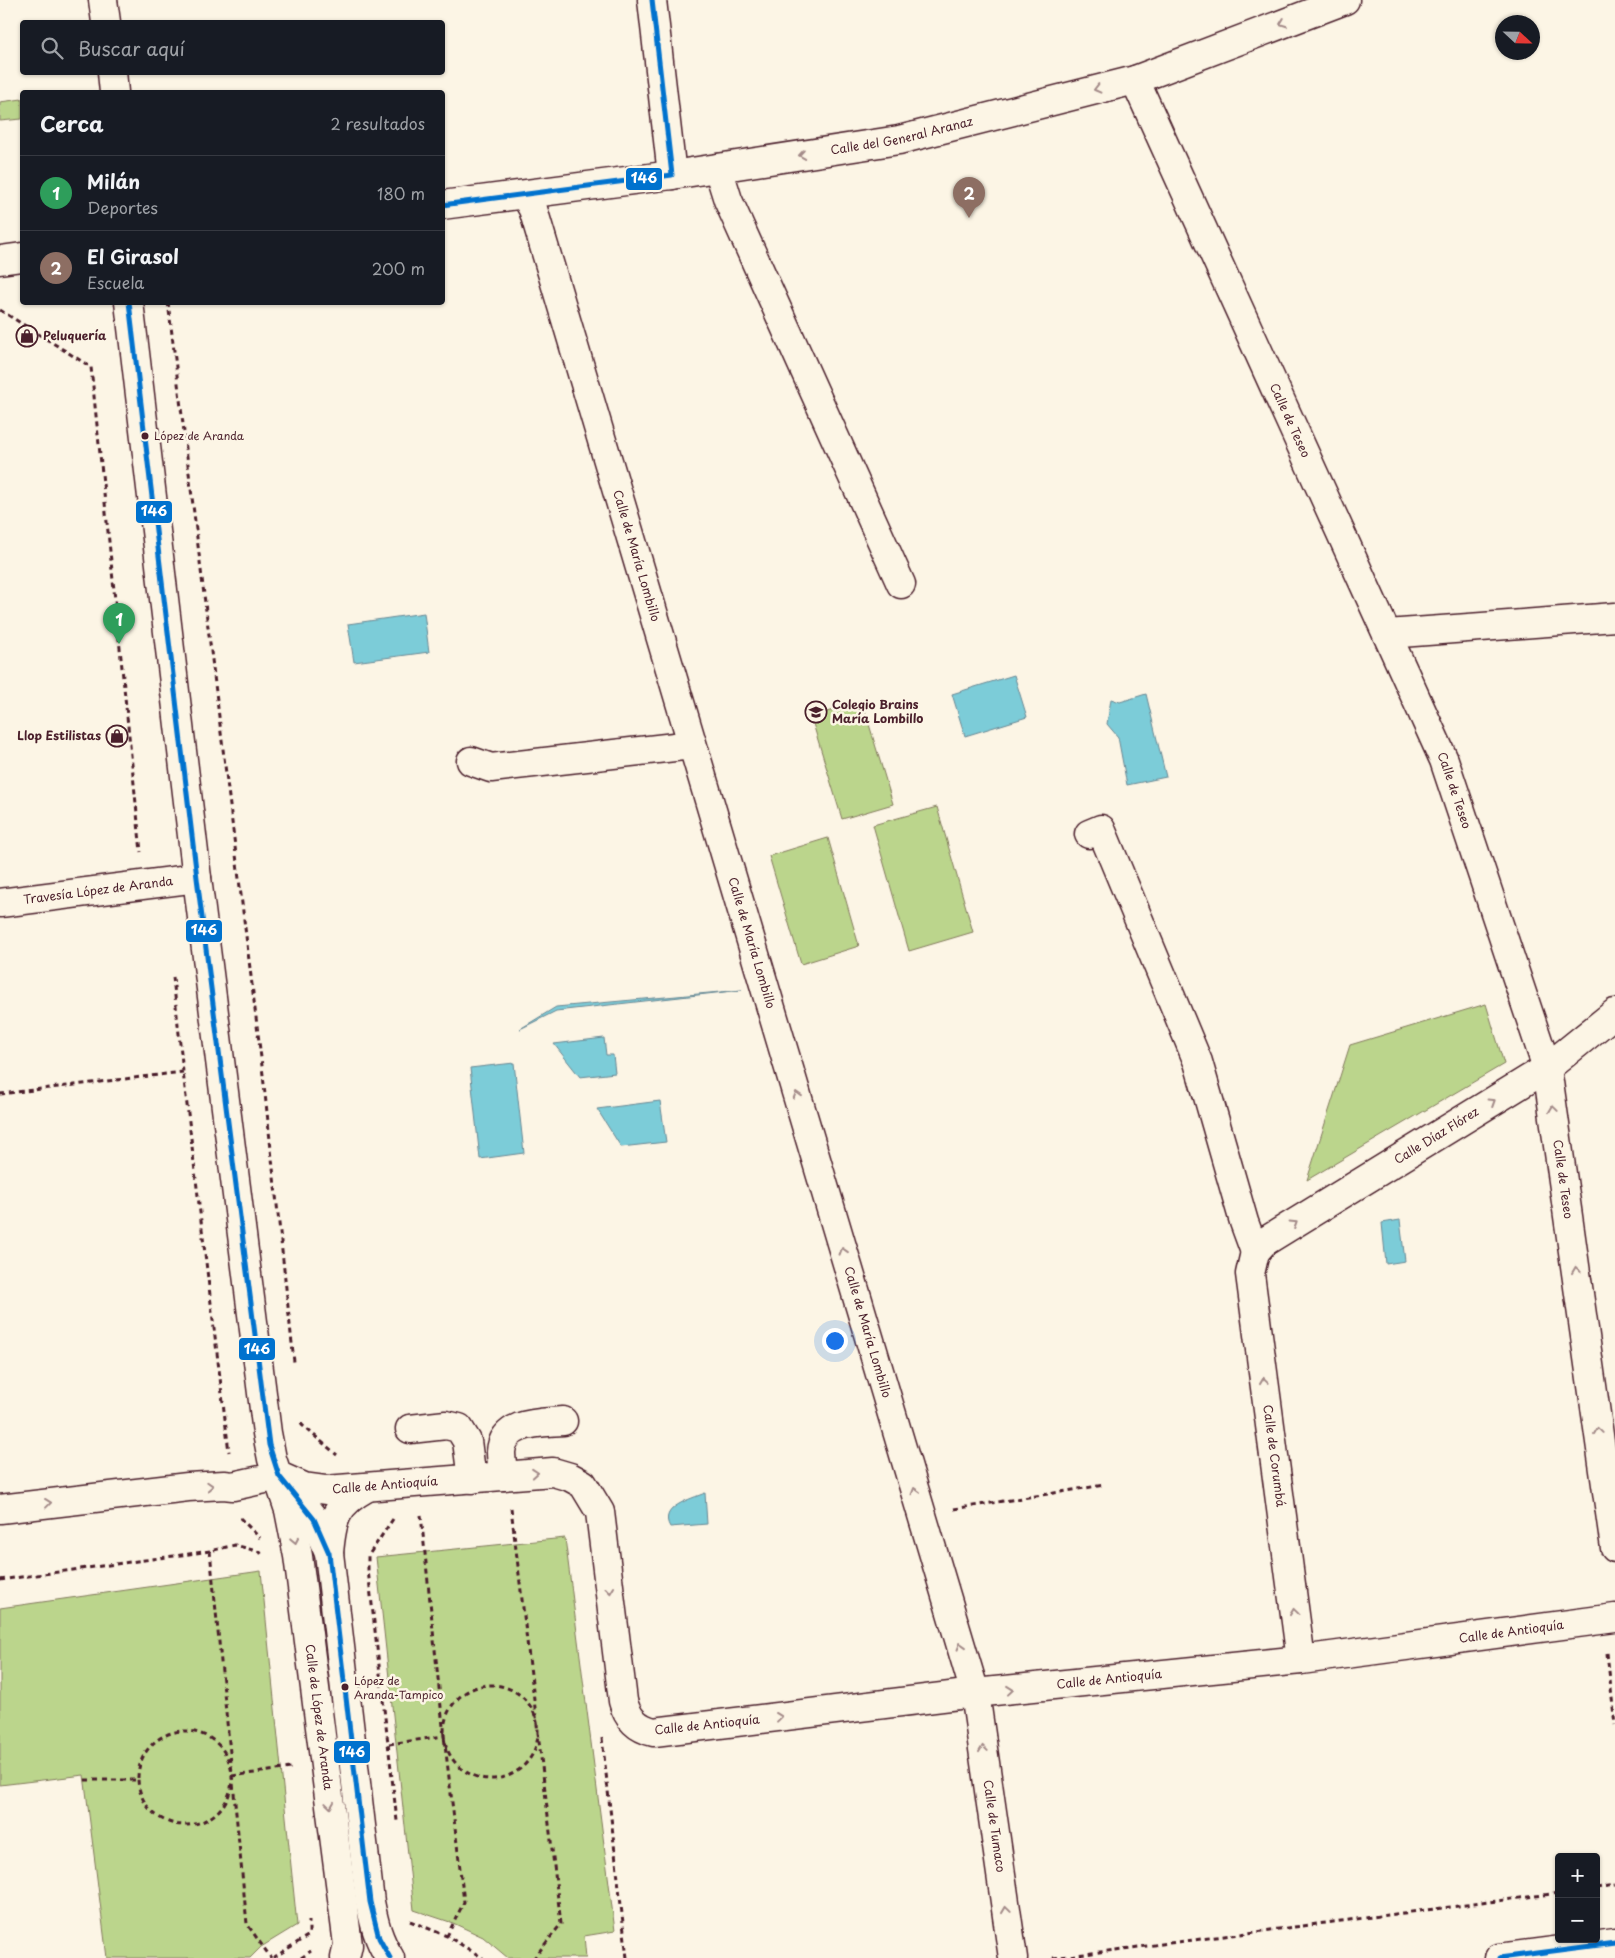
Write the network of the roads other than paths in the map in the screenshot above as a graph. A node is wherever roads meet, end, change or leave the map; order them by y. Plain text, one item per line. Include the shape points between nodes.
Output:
1 (103, 0) edge
2 (652, 0) edge
3 (1345, 0) edge
4 (106, 20) edge
5 (112, 75) edge
6 (1135, 80) junction
7 (114, 90) edge
8 (718, 168) junction
9 (672, 175) junction
10 (525, 195) junction
11 (445, 205) edge
12 (20, 258) edge
13 (0, 260) edge
14 (130, 305) edge
15 (901, 584) dead end
16 (1615, 617) edge
17 (1387, 634) junction
18 (692, 745) junction
19 (471, 761) dead end
20 (1088, 834) dead end
21 (197, 878) junction
22 (0, 903) edge
23 (1615, 1013) edge
24 (1547, 1068) junction
25 (1255, 1252) junction
26 (562, 1421) dead end
27 (410, 1429) dead end
28 (279, 1476) junction
29 (504, 1476) junction
30 (472, 1479) junction
31 (366, 1488) junction
32 (0, 1509) edge
33 (1615, 1548) edge
34 (329, 1553) junction
35 (1615, 1618) edge
36 (1300, 1660) junction
37 (975, 1693) junction
38 (1615, 1942) edge
39 (345, 1958) edge
40 (390, 1958) edge
41 (1013, 1958) edge
42 (1499, 1958) edge

1 - 4 street
2 - 9 street
3 -> 6 street, Calle del General Aranaz
5 - 7 street
6 -> 8 street, Calle del General Aranaz via 899,140
6 - 17 street, Calle de Teseo
8 - 9 street, Calle del General Aranaz
8 - 15 street via 728,200
9 - 10 street, Calle del General Aranaz
10 - 11 street, Calle del General Aranaz
10 - 18 street, Calle de María Lombillo via 533,209
12 - 13 street
14 - 21 street, Calle de López de Aranda
16 - 17 street
17 - 24 street, Calle de Teseo via 1444,760
18 - 19 street via 491,768
37 -> 18 street, Calle de María Lombillo
20 - 25 street via 1101,829 1198,1062
21 - 22 street, Travesía López de Aranda
21 - 28 street, Calle de López de Aranda via 267,1433
23 - 24 street, Calle Díaz Flórez
25 -> 24 street, Calle Díaz Flórez via 1264,1242
33 -> 24 street, Calle de Teseo
36 -> 25 street, Calle de Corumbá via 1250,1274
26 - 29 street via 525,1424 513,1431 504,1441 501,1453
27 - 30 street via 446,1425 459,1428 468,1441
28 - 31 street, Calle de Antioquía via 304,1487 318,1489
32 -> 28 street via 188,1487 233,1486
28 - 34 street, Calle de López de Aranda via 314,1519
28 -> 39 street, Calle de López de Aranda via 298,1556 346,1926 348,1945
29 - 30 street, Calle de Antioquía
29 -> 37 street, Calle de Antioquía via 553,1472 583,1484 592,1497 600,1512 622,1701 626,1714 645,1730 654,1732
30 - 31 street, Calle de Antioquía
31 - 34 street via 342,1504 331,1530
34 - 40 street, Calle de López de Aranda via 370,1902 382,1947
35 - 36 street, Calle de Antioquía
37 -> 36 street, Calle de Antioquía
41 -> 37 street, Calle de Tumaco
38 - 42 street

